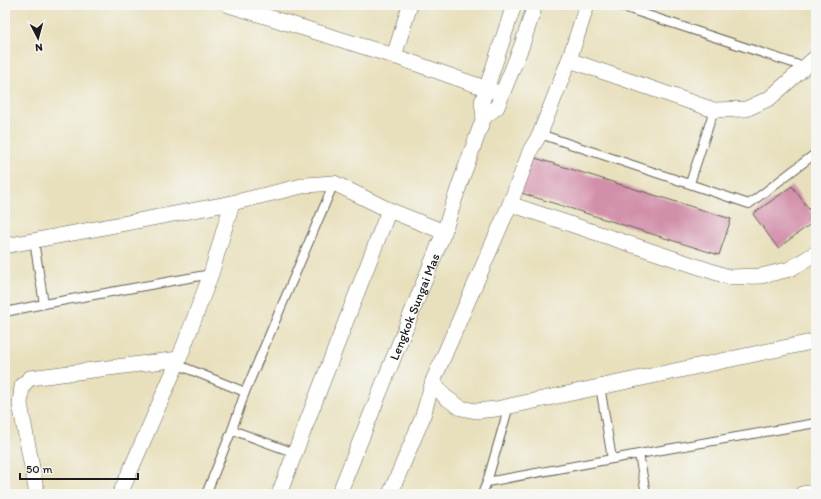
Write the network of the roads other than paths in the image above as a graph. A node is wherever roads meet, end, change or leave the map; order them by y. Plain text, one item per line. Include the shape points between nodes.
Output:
1 (229, 5) edge
2 (410, 5) edge
3 (514, 5) edge
4 (535, 5) edge
5 (587, 5) edge
6 (617, 5) edge
7 (394, 56) junction
8 (569, 60) junction
9 (810, 62) edge
10 (486, 89) junction
11 (502, 94) junction
12 (714, 110) junction
13 (484, 117) junction
14 (540, 134) junction
15 (816, 153) edge
16 (334, 183) junction
17 (690, 184) junction
18 (232, 203) junction
19 (510, 204) junction
20 (389, 210) junction
21 (444, 232) junction
22 (34, 241) junction
23 (5, 246) edge
24 (816, 253) edge
25 (210, 274) junction
26 (44, 304) junction
27 (5, 312) edge
28 (816, 341) edge
29 (177, 362) junction
30 (433, 381) junction
31 (600, 386) junction
32 (245, 392) junction
33 (509, 406) junction
34 (816, 422) edge
35 (232, 430) junction
36 (295, 453) junction
37 (639, 454) junction
38 (612, 459) junction
39 (487, 482) junction
40 (816, 492) edge
41 (37, 494) edge
42 (120, 494) edge
43 (206, 494) edge
44 (279, 494) edge
45 (339, 494) edge
46 (390, 494) edge
47 (482, 494) edge
48 (646, 494) edge
49 (802, 494) edge

1 - 7 street
2 - 7 street
3 - 10 street, Lengkok Sungai Mas
4 - 11 street, Lengkok Sungai Mas
5 - 8 street
6 - 9 lane
7 - 10 street
8 - 12 street
8 - 14 street
9 - 12 street via 770,98 746,109
10 - 11 street
10 - 13 street, Lengkok Sungai Mas via 482,102
11 - 13 street, Lengkok Sungai Mas via 497,106
12 - 17 lane
13 - 21 street, Lengkok Sungai Mas
14 - 17 lane
14 - 19 street via 531,149
15 - 17 lane via 750,204
16 - 18 street via 306,185
16 - 20 street
16 - 32 lane
18 - 22 street
18 - 25 street
19 - 24 street via 729,277 761,276 790,269
19 - 30 street
20 - 21 street
20 - 36 street
21 - 45 street, Lengkok Sungai Mas
22 - 23 street
22 - 26 lane
25 - 26 lane
25 - 29 street
26 - 27 lane
28 - 31 street
29 - 32 lane
29 - 41 street via 30,378 22,386 20,404
29 - 42 street
30 - 33 street via 445,397 461,408 476,411
30 - 46 street via 422,419
31 - 33 street
31 - 38 lane
32 - 35 lane
33 - 39 lane
34 - 37 lane
35 - 36 lane
35 - 43 lane
36 - 44 street
37 - 38 lane
37 - 48 lane
38 - 39 lane
39 - 47 lane
40 - 49 street

